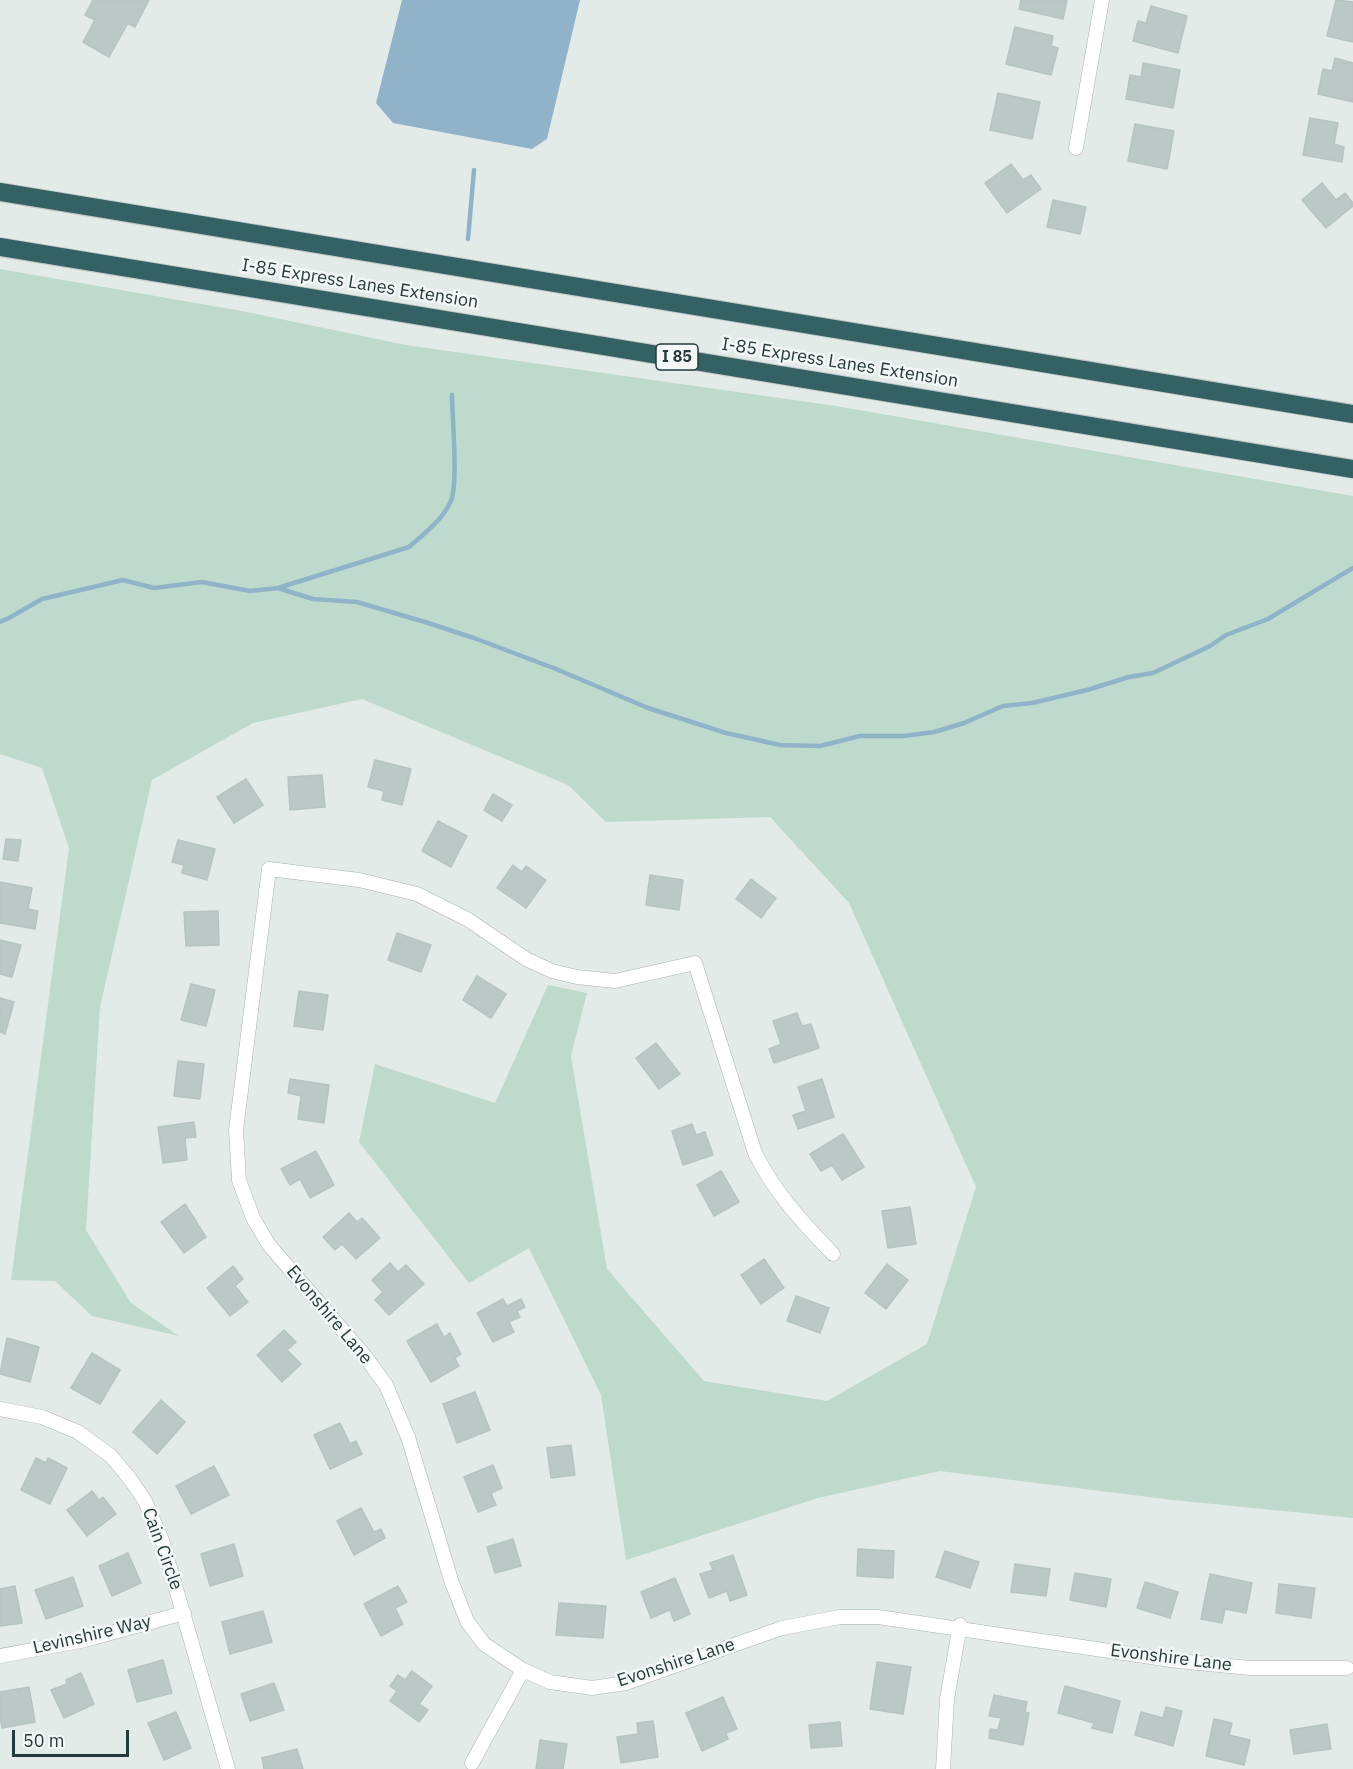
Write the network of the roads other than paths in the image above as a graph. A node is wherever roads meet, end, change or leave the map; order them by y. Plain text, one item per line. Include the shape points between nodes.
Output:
1 (1102, 0) edge
2 (1076, 148) dead end
3 (0, 192) edge
4 (0, 247) edge
5 (1353, 414) edge
6 (1353, 469) edge
7 (833, 1254) dead end
8 (0, 1409) edge
9 (184, 1613) junction
10 (960, 1626) junction
11 (0, 1656) edge
12 (1347, 1668) dead end
13 (523, 1670) junction
14 (472, 1763) dead end
15 (228, 1769) edge
16 (943, 1769) edge

1 - 2 street
3 - 5 highway, I-85 Express Lanes Extension
4 - 6 highway, I-85 Express Lanes Extension / I 85
7 - 13 street, Evonshire Lane via 791,1211 755,1153 695,963 615,981 577,977 552,971 526,958 467,919 417,894 359,880 269,869 236,1130 239,1180 253,1218 269,1245 386,1385 408,1437 467,1621 484,1644
8 - 9 street, Cain Circle via 42,1417 78,1432 111,1456 145,1501 162,1540
9 - 11 street, Levinshire Way via 85,1640
9 - 15 street, Cain Circle
10 - 12 street, Evonshire Lane via 1178,1661 1250,1668
10 - 13 street, Evonshire Lane via 840,1617 782,1628 626,1683 592,1688 550,1682
10 - 16 street via 947,1699
13 - 14 street

